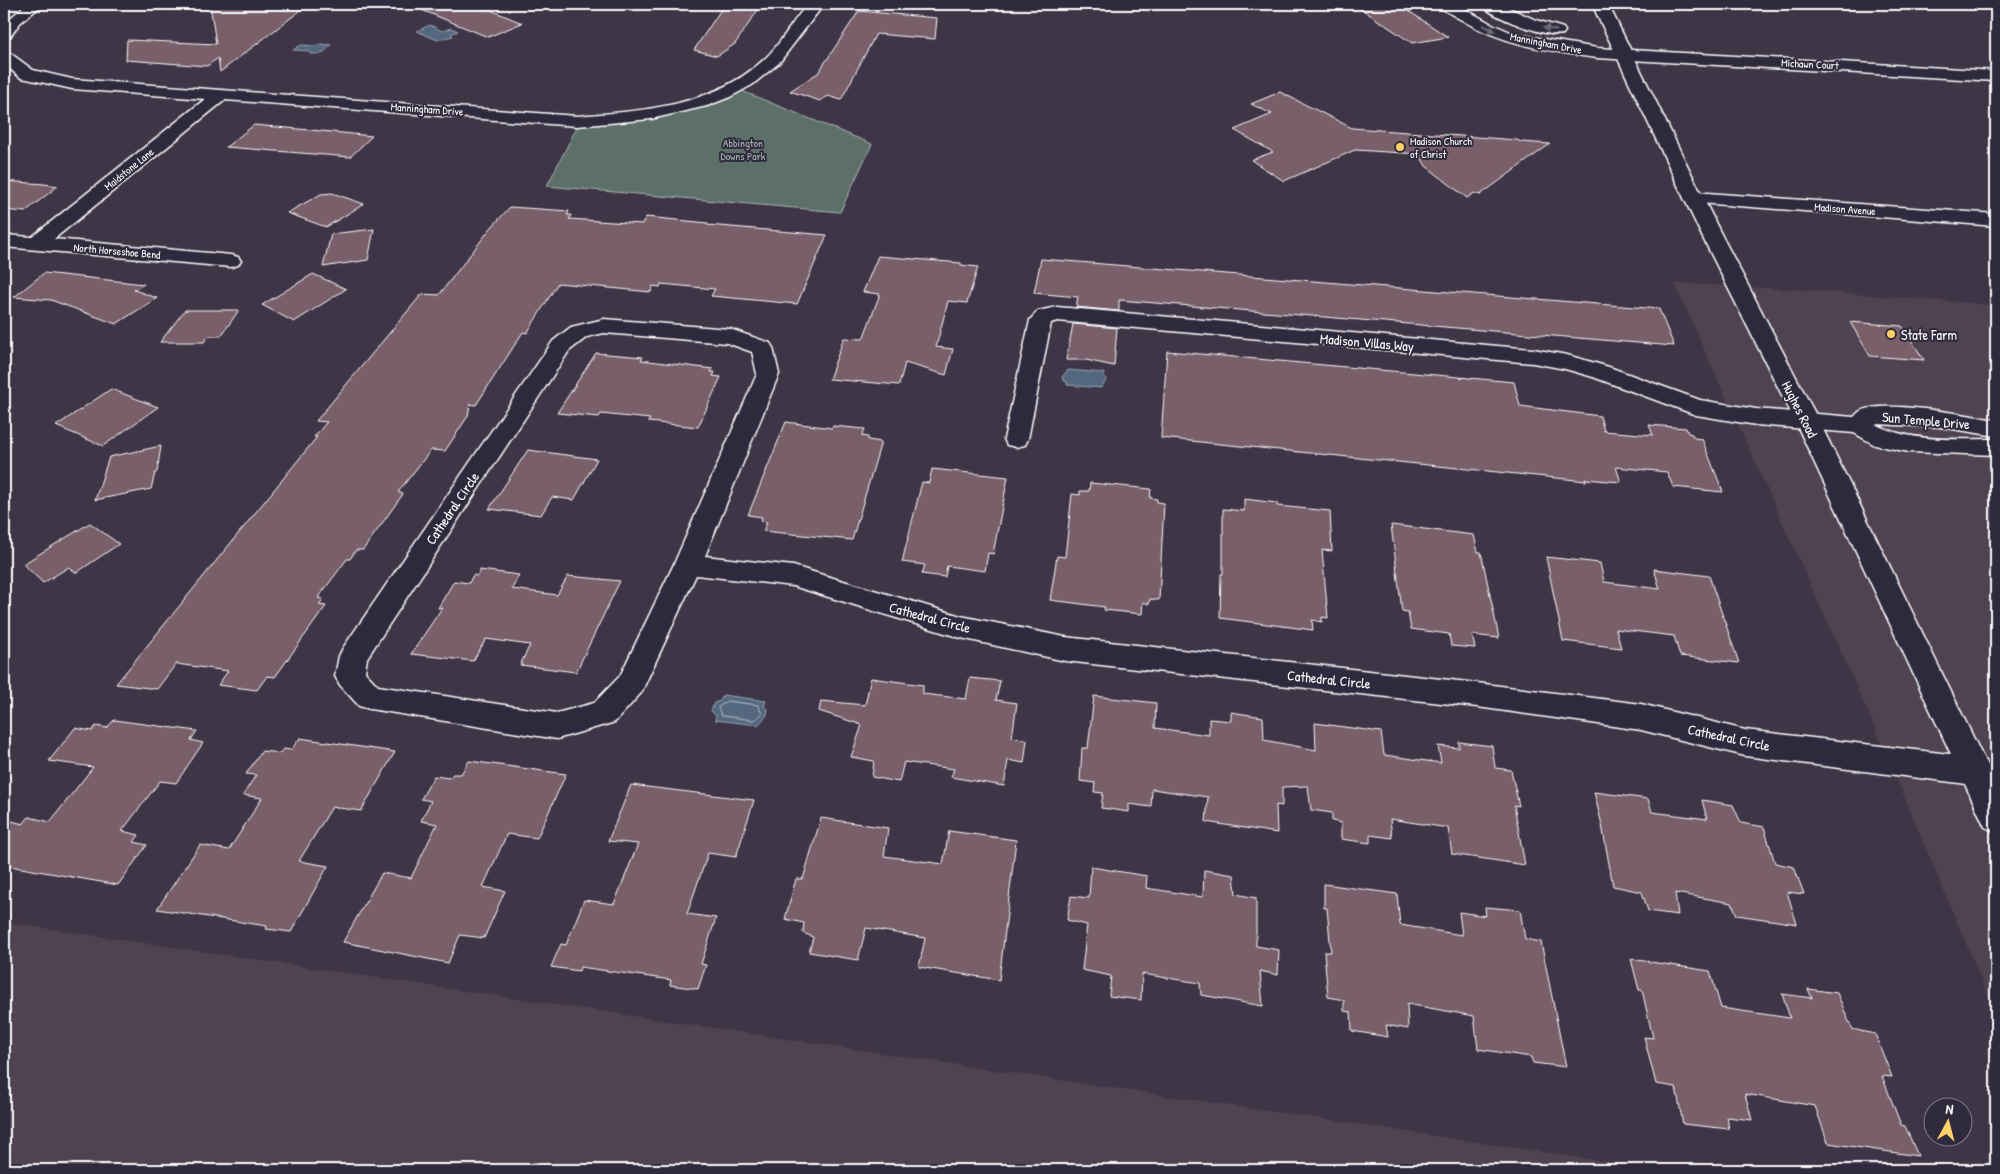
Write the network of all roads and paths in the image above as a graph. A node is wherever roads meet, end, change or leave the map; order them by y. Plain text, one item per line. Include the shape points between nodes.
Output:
1 (35, 4) edge
2 (816, 4) edge
3 (1446, 4) edge
4 (1489, 4) edge
5 (1600, 4) edge
6 (1570, 33) dead end
7 (4, 34) edge
8 (1613, 42) junction
9 (4, 58) edge
10 (1996, 76) edge
11 (222, 94) junction
12 (1694, 198) junction
13 (1996, 220) edge
14 (4, 241) edge
15 (36, 244) junction
16 (231, 261) dead end
17 (1808, 423) junction
18 (1859, 425) junction
19 (1996, 428) edge
20 (1016, 439) dead end
21 (1996, 447) edge
22 (688, 564) junction
23 (1975, 772) junction
24 (1996, 817) edge

1 - 7 street
2 - 11 street, Manningham Drive via 766,66 733,89 682,107 628,117 577,120
3 -> 8 street, Manningham Drive via 1507,36 1571,49
6 -> 4 street, Manningham Drive via 1540,27
5 - 8 street, Hughes Road
8 - 10 street, Michawn Court
8 - 12 street, Hughes Road
9 - 11 street, Manningham Drive via 27,74 72,84
11 - 15 street, Maidstone Lane
12 - 13 street, Madison Avenue
12 - 17 street, Hughes Road
14 - 15 street, North Horseshoe Bend
15 - 16 street, North Horseshoe Bend
17 - 18 street, Sun Temple Drive
17 - 20 street, Madison Villas Way via 1696,407 1601,372 1534,356 1057,314 1041,320
17 - 23 street, Hughes Road
18 - 19 street, Sun Temple Drive via 1869,416 1886,415
18 - 21 street, Sun Temple Drive via 1884,439 1909,444
22 - 22 street, Cathedral Circle via 768,374 762,348 720,335 604,326 579,332 562,346 353,656 350,676 370,697 557,726 604,713 630,684
22 - 23 street, Cathedral Circle via 793,576 961,627 1065,650 1477,695 1641,717 1745,743
23 - 24 street, Hughes Road

